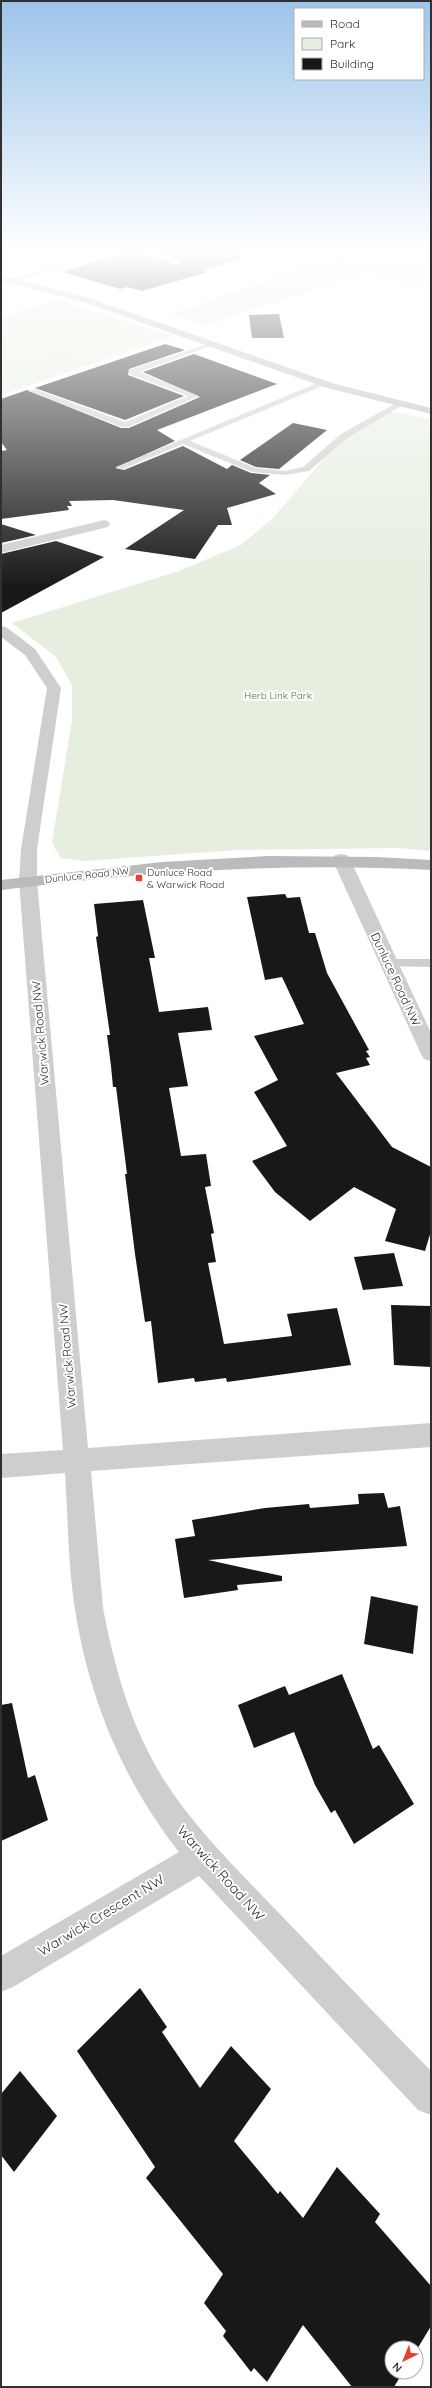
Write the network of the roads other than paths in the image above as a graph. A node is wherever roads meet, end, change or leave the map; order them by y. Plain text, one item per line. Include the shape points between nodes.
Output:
1 (154, 364) edge
2 (270, 364) edge
3 (322, 383) junction
4 (32, 391) dead end
5 (401, 404) junction
6 (431, 411) edge
7 (183, 441) junction
8 (120, 467) dead end
9 (104, 524) dead end
10 (1, 548) edge
11 (1, 630) edge
12 (341, 860) junction
13 (431, 864) edge
14 (28, 882) junction
15 (1, 885) edge
16 (388, 963) junction
17 (431, 963) edge
18 (431, 1054) edge
19 (431, 1434) edge
20 (75, 1459) junction
21 (1, 1466) edge
22 (202, 1856) junction
23 (1, 1975) edge
24 (431, 2097) edge

1 - 4 lane via 132,372 195,396 125,425
2 - 3 street
3 - 5 street
3 - 7 lane
5 - 6 street
5 - 7 lane via 344,436 306,469 285,473 255,470
7 - 8 lane
9 - 10 street
11 - 14 street, Warwick Road NW via 30,652 54,688 29,849
12 - 13 street, Dunluce Road NW
12 - 14 street, Dunluce Road NW via 199,864
12 - 16 street, Dunluce Road NW
14 - 15 street, Dunluce Road NW
14 - 20 street, Warwick Road NW
16 - 17 lane
16 - 18 street, Dunluce Road NW
19 - 20 street
20 - 21 street
20 - 22 street, Warwick Road NW via 89,1608 105,1682 122,1729 141,1770 169,1815
22 - 23 street, Warwick Crescent NW
22 - 24 street, Warwick Road NW

